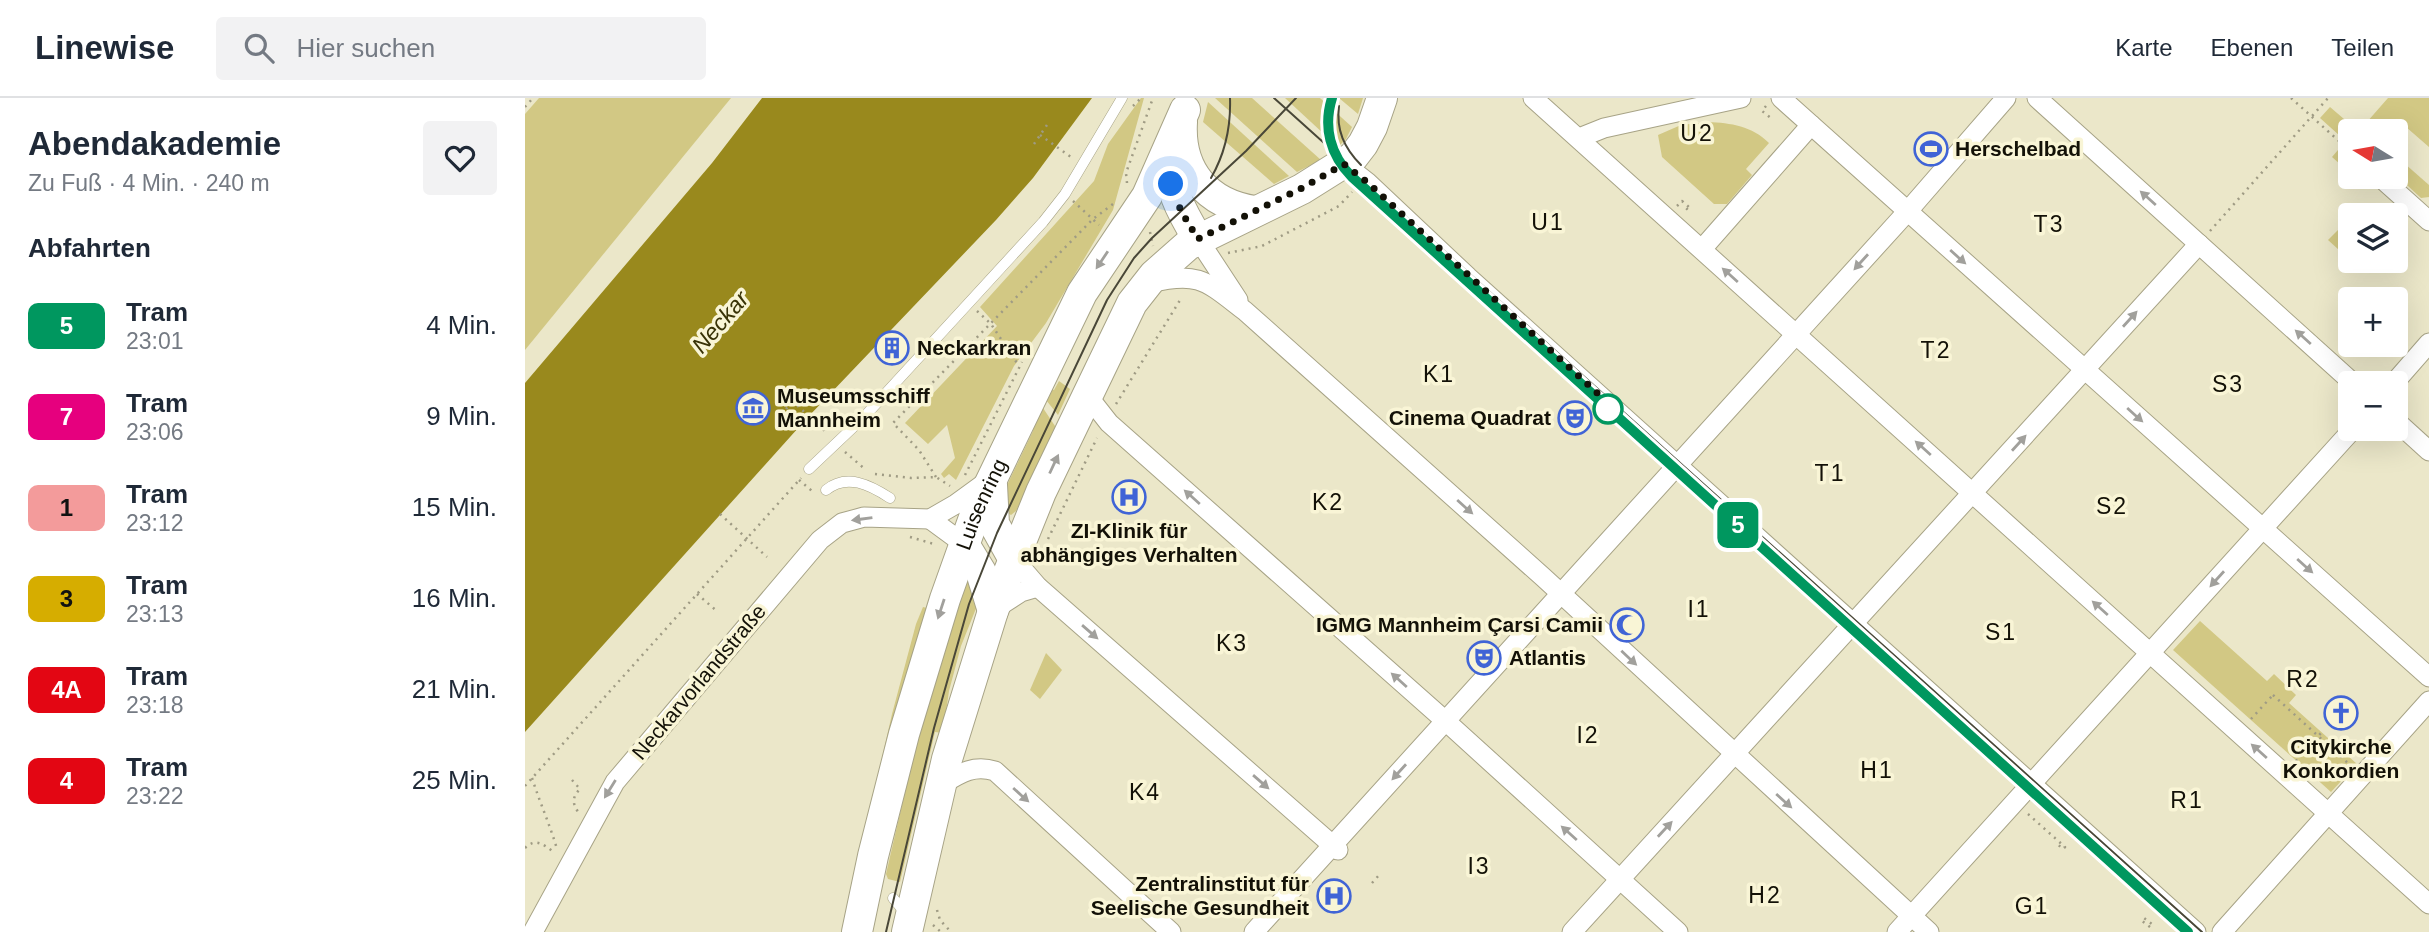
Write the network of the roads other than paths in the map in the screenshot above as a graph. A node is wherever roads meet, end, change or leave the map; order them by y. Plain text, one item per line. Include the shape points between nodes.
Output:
1 (1122, 98) edge
2 (1382, 98) edge
3 (1533, 98) edge
4 (1741, 98) edge
5 (2006, 98) edge
6 (2038, 98) edge
7 (1187, 104) edge
8 (1771, 107) edge
9 (1811, 125) junction
10 (1584, 136) dead end
11 (1171, 145) junction
12 (1354, 172) junction
13 (2393, 189) edge
14 (1255, 211) junction
15 (1907, 212) junction
16 (2429, 221) edge
17 (2199, 244) junction
18 (1188, 246) junction
19 (1702, 250) junction
20 (1146, 284) junction
21 (1245, 311) junction
22 (1796, 334) junction
23 (2429, 343) edge
24 (2084, 370) junction
25 (2340, 371) edge
26 (2404, 371) edge
27 (1087, 395) junction
28 (2408, 432) edge
29 (2342, 441) edge
30 (2429, 451) edge
31 (1677, 465) junction
32 (809, 469) road end
33 (978, 477) junction
34 (823, 494) road end
35 (1973, 494) junction
36 (890, 498) dead end
37 (930, 519) junction
38 (2263, 529) junction
39 (954, 546) junction
40 (1013, 558) junction
41 (1038, 587) junction
42 (1560, 595) junction
43 (993, 611) junction
44 (1853, 625) junction
45 (2151, 653) junction
46 (2429, 677) edge
47 (2429, 701) edge
48 (1445, 721) junction
49 (1734, 755) junction
50 (941, 785) junction
51 (2031, 785) junction
52 (2328, 813) junction
53 (1335, 848) junction
54 (873, 856) junction
55 (1619, 879) junction
56 (2429, 904) edge
57 (914, 917) edge
58 (1911, 917) junction
59 (533, 932) edge
60 (857, 932) edge
61 (1171, 932) edge
62 (1254, 932) edge
63 (1571, 932) edge
64 (1678, 932) edge
65 (1897, 932) edge
66 (1929, 932) edge
67 (2196, 932) edge
68 (2222, 932) edge

1 - 32 lane via 1065,194 1043,222 905,373
2 - 12 main road via 1353,157
3 - 19 street
4 - 10 street
5 - 15 street
17 -> 6 street
7 - 11 main road, Luisenring
7 - 14 main road via 1183,148 1192,172 1216,198
8 - 9 street
9 - 15 street
9 - 19 street
11 - 18 main road via 1174,196
11 -> 33 main road, Luisenring via 1147,196 1081,293
12 - 14 main road via 1302,188
12 - 31 street
13 - 16 street
14 - 18 main road
15 -> 22 street
15 -> 24 street
24 -> 17 street
25 -> 17 street
18 - 20 main road
18 - 21 street
22 -> 19 street
20 - 21 street via 1180,276 1195,278
20 - 27 main road via 1119,327
21 -> 42 street
22 - 31 street
35 -> 22 street
23 - 26 street
35 -> 24 street
24 -> 38 street
40 -> 27 main road
48 -> 27 street via 1107,421
28 - 30 street
29 - 38 street
31 - 42 street
31 - 44 street
33 - 37 street via 945,512
33 - 39 main road, Luisenring
33 - 40 main road via 994,524
34 - 36 lane via 845,481 869,484
35 - 44 street
45 -> 35 street
37 - 39 street
37 -> 59 street, Neckarvorlandstraße via 864,517 842,523 821,540 622,773
38 -> 45 street
38 -> 46 street
39 - 43 main road via 981,572
39 -> 54 main road, Luisenring
40 - 41 street
40 - 43 main road
41 - 43 street via 1021,592
41 -> 53 street
42 - 48 street
42 -> 49 street
43 - 50 main road
44 - 49 street
44 - 51 street
45 - 51 street
52 -> 45 street
47 - 52 street
48 -> 53 street
55 -> 48 street
55 -> 49 street
49 -> 58 street
50 - 57 main road
50 -> 61 street via 971,769 995,771
51 - 58 street
51 - 67 street
52 - 56 street
52 - 68 street
53 - 62 street
54 - 57 main road via 887,893
54 - 60 main road, Luisenring
55 - 63 street
55 - 64 street
58 - 65 street
58 - 66 street

